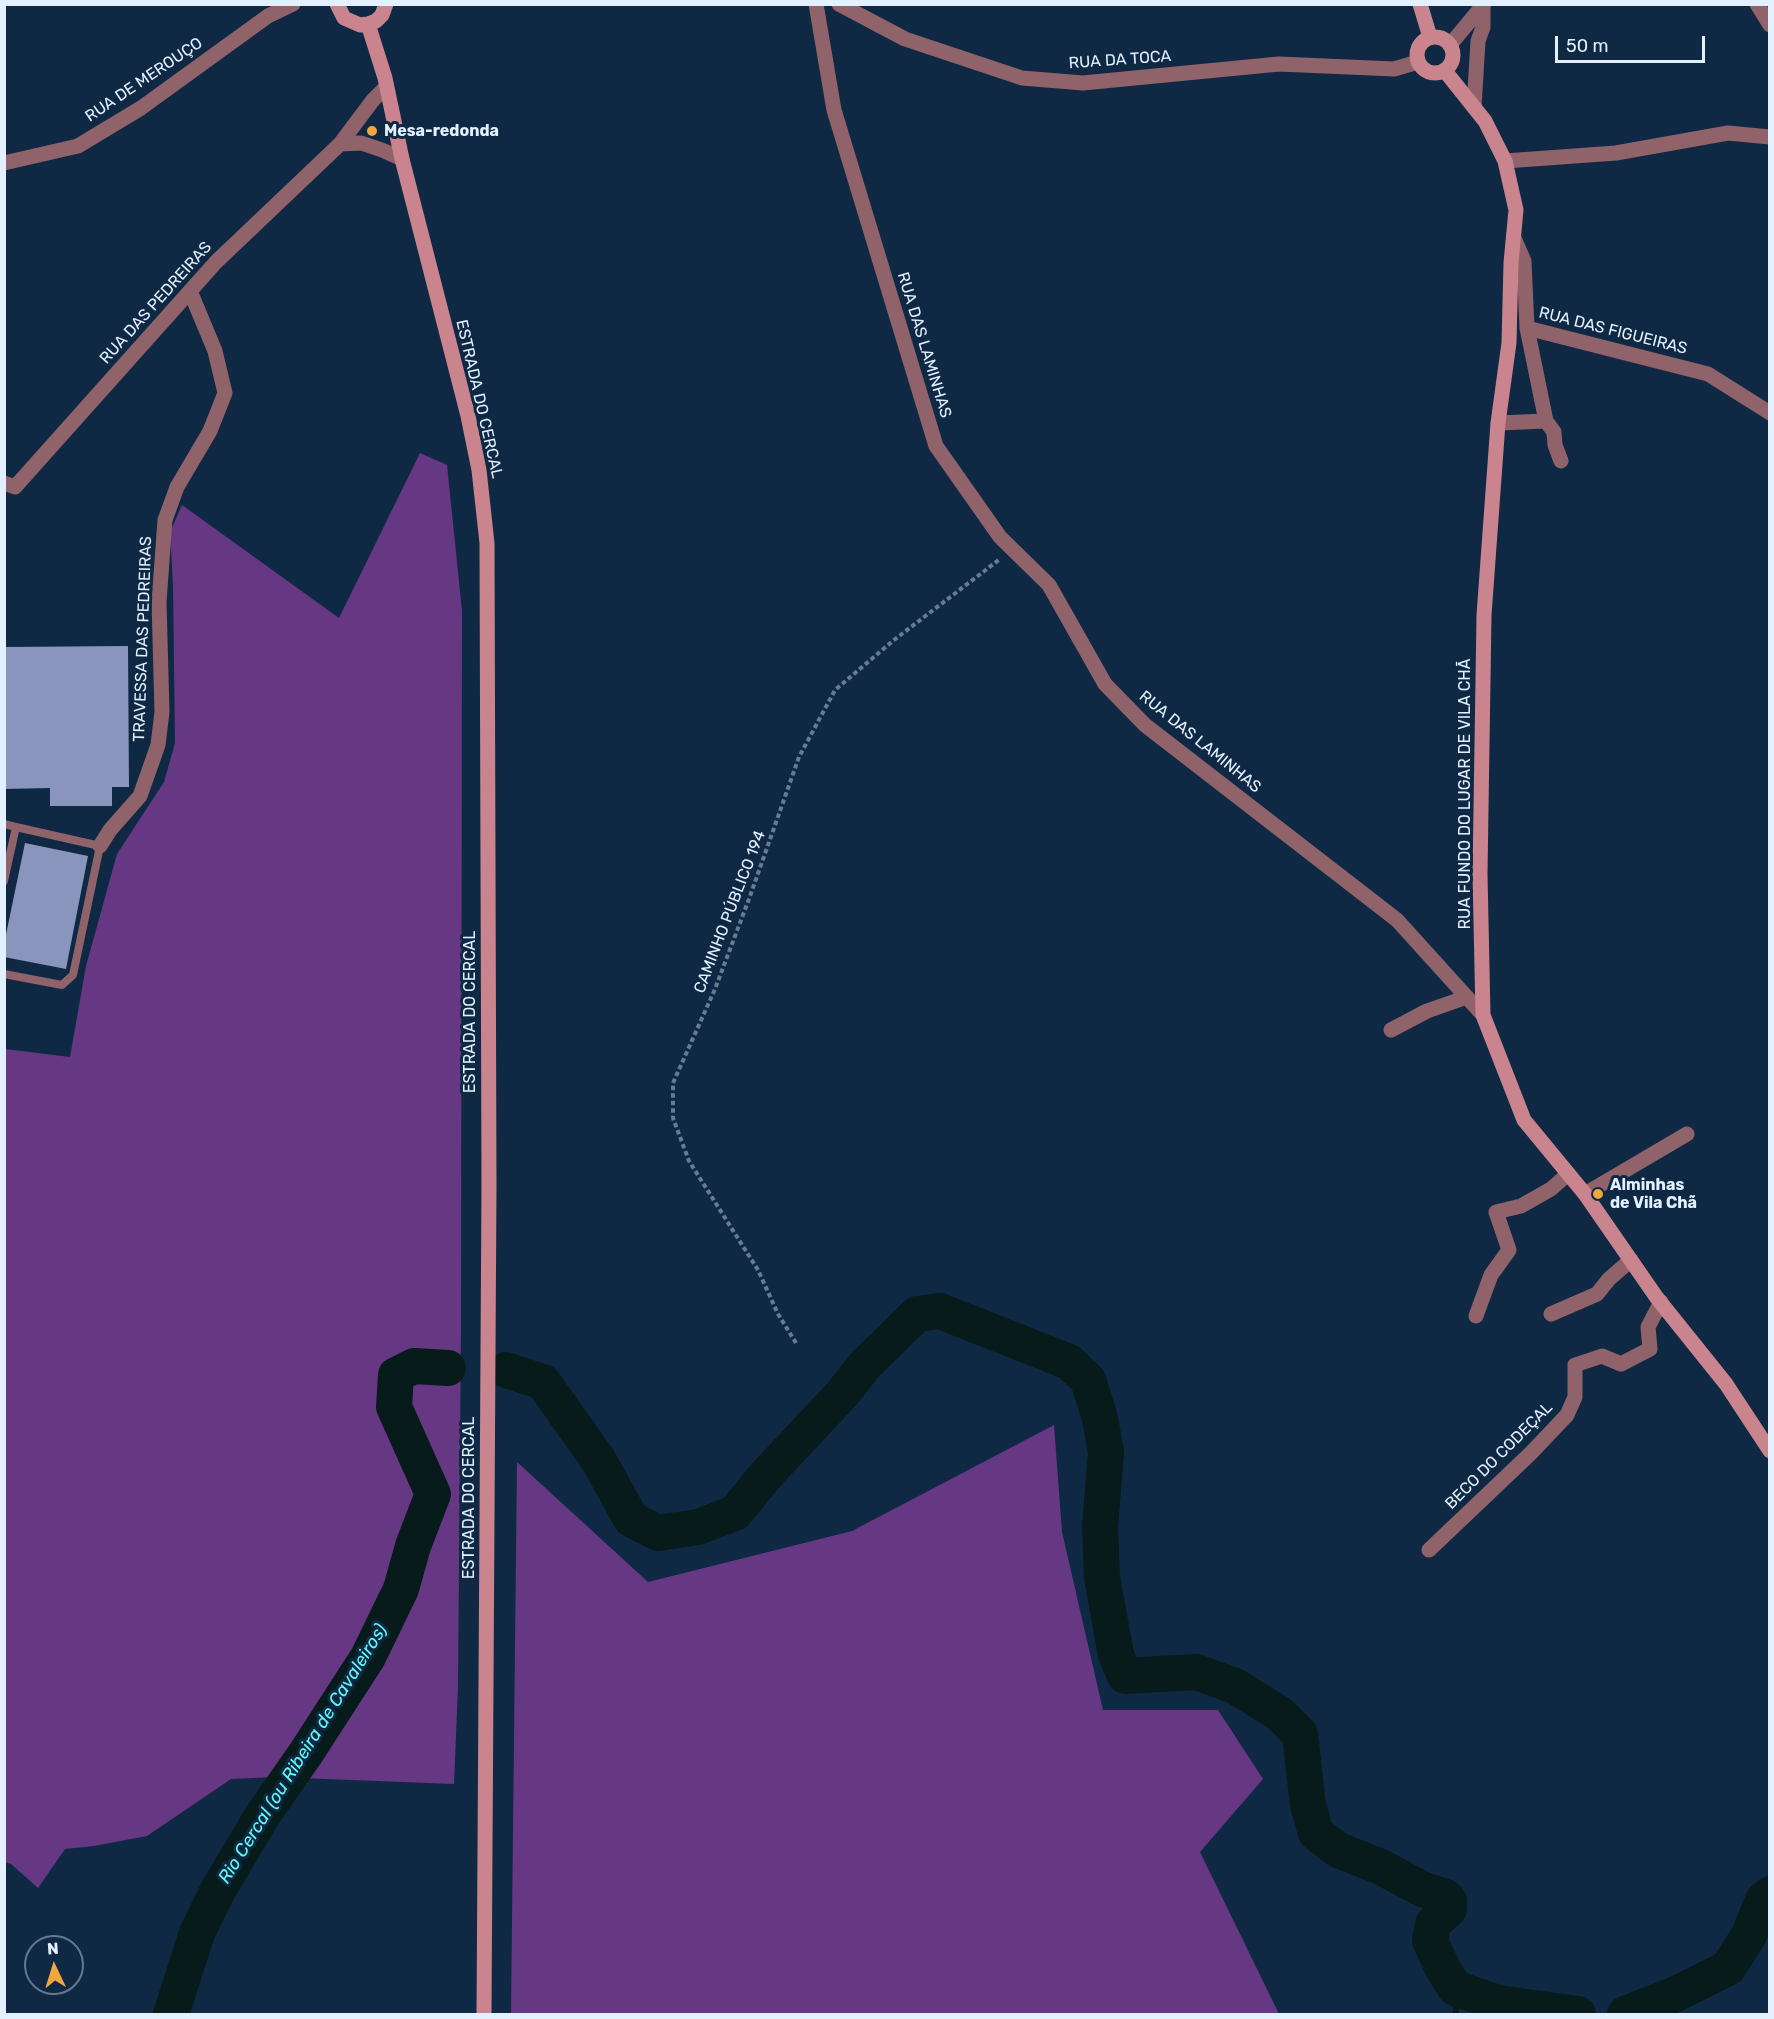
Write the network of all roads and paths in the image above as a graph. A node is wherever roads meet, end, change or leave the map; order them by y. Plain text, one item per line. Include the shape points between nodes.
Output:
1 (293, 4) edge
2 (337, 4) edge
3 (386, 4) edge
4 (816, 4) edge
5 (839, 4) edge
6 (1420, 4) edge
7 (1757, 4) edge
8 (1484, 5) edge
9 (368, 24) junction
10 (1770, 25) edge
11 (1430, 37) junction
12 (1450, 45) junction
13 (1418, 62) junction
14 (1445, 70) junction
15 (386, 87) junction
16 (1474, 107) junction
17 (1770, 137) edge
18 (340, 144) junction
19 (402, 159) junction
20 (1505, 161) junction
21 (4, 163) edge
22 (1514, 238) junction
23 (190, 291) junction
24 (1527, 328) junction
25 (1770, 413) edge
26 (1546, 421) junction
27 (1498, 423) junction
28 (1561, 461) dead end
29 (10, 485) edge
30 (4, 499) edge
31 (1012, 549) junction
32 (4, 824) edge
33 (16, 827) junction
34 (100, 846) junction
35 (4, 881) edge
36 (4, 974) edge
37 (1467, 997) junction
38 (1483, 1015) junction
39 (1391, 1030) dead end
40 (1687, 1134) dead end
41 (1568, 1174) junction
42 (1585, 1194) junction
43 (1631, 1260) junction
44 (1660, 1302) junction
45 (1551, 1314) dead end
46 (1476, 1316) dead end
47 (796, 1343) dead end
48 (1770, 1450) edge
49 (1429, 1550) dead end
50 (484, 2014) edge

1 - 21 street, RUA DE MEROUÇO via 268,16 141,108 78,146
2 - 9 street via 351,23
3 - 9 street via 382,15
4 - 31 street, RUA DAS LAMINHAS via 834,110 936,446
5 - 13 street, RUA DA TOCA via 905,39 1022,78 1083,83 1279,63 1394,69
6 - 11 street
7 - 10 street
8 - 12 street
8 - 16 street
9 - 15 street, ESTRADA DO CERCAL
11 - 12 street via 1442,38
11 - 13 street via 1417,50
12 - 14 street via 1452,62
13 - 14 street via 1432,73
14 - 16 street, RUA FUNDO DO LUGAR DE VILA CHÃ
15 - 18 street, RUA DAS PEDREIRAS
15 - 19 street, ESTRADA DO CERCAL
16 - 20 street, RUA FUNDO DO LUGAR DE VILA CHÃ
17 - 20 street via 1728,133 1616,153
18 - 19 street via 361,143
18 - 23 street, RUA DAS PEDREIRAS
19 - 50 street, ESTRADA DO CERCAL via 468,416 487,543 489,1198
20 - 22 street, RUA FUNDO DO LUGAR DE VILA CHÃ via 1516,210
22 - 24 street, RUA DAS FIGUEIRAS via 1524,261
22 - 27 street, RUA FUNDO DO LUGAR DE VILA CHÃ via 1509,343
23 - 29 street, RUA DAS PEDREIRAS
23 - 34 street, TRAVESSA DAS PEDREIRAS via 215,351 225,393 210,432 177,487 165,520 159,602 159,745 140,796
24 - 25 street, RUA DAS FIGUEIRAS via 1708,374
24 - 26 street
26 - 27 street
26 - 28 street via 1554,432
27 - 38 street, RUA FUNDO DO LUGAR DE VILA CHÃ via 1484,615 1480,874
29 - 30 street, RUA DAS PEDREIRAS
31 - 37 street, RUA DAS LAMINHAS via 1049,585 1105,684 1145,725 1397,920
31 - 47 path, CAMINHO PÚBLICO 194 via 835,690 798,757 715,989 673,1083 674,1118 689,1161 758,1270
32 - 33 lane
33 - 34 lane
33 - 35 lane
34 - 36 lane via 73,975 62,985
37 - 38 street, RUA DAS LAMINHAS
37 - 39 street via 1427,1011
38 - 41 street, RUA FUNDO DO LUGAR DE VILA CHÃ via 1524,1120
40 - 42 street
41 - 42 street, RUA FUNDO DO LUGAR DE VILA CHÃ
41 - 46 street via 1521,1206 1496,1212 1509,1250 1491,1275
42 - 43 street, RUA FUNDO DO LUGAR DE VILA CHÃ
43 - 44 street, RUA FUNDO DO LUGAR DE VILA CHÃ
43 - 45 street via 1597,1294
44 - 48 street, RUA FUNDO DO LUGAR DE VILA CHÃ via 1726,1384
44 - 49 street, BECO DO CODEÇAL via 1648,1327 1650,1348 1621,1364 1602,1356 1575,1365 1575,1397 1567,1415

